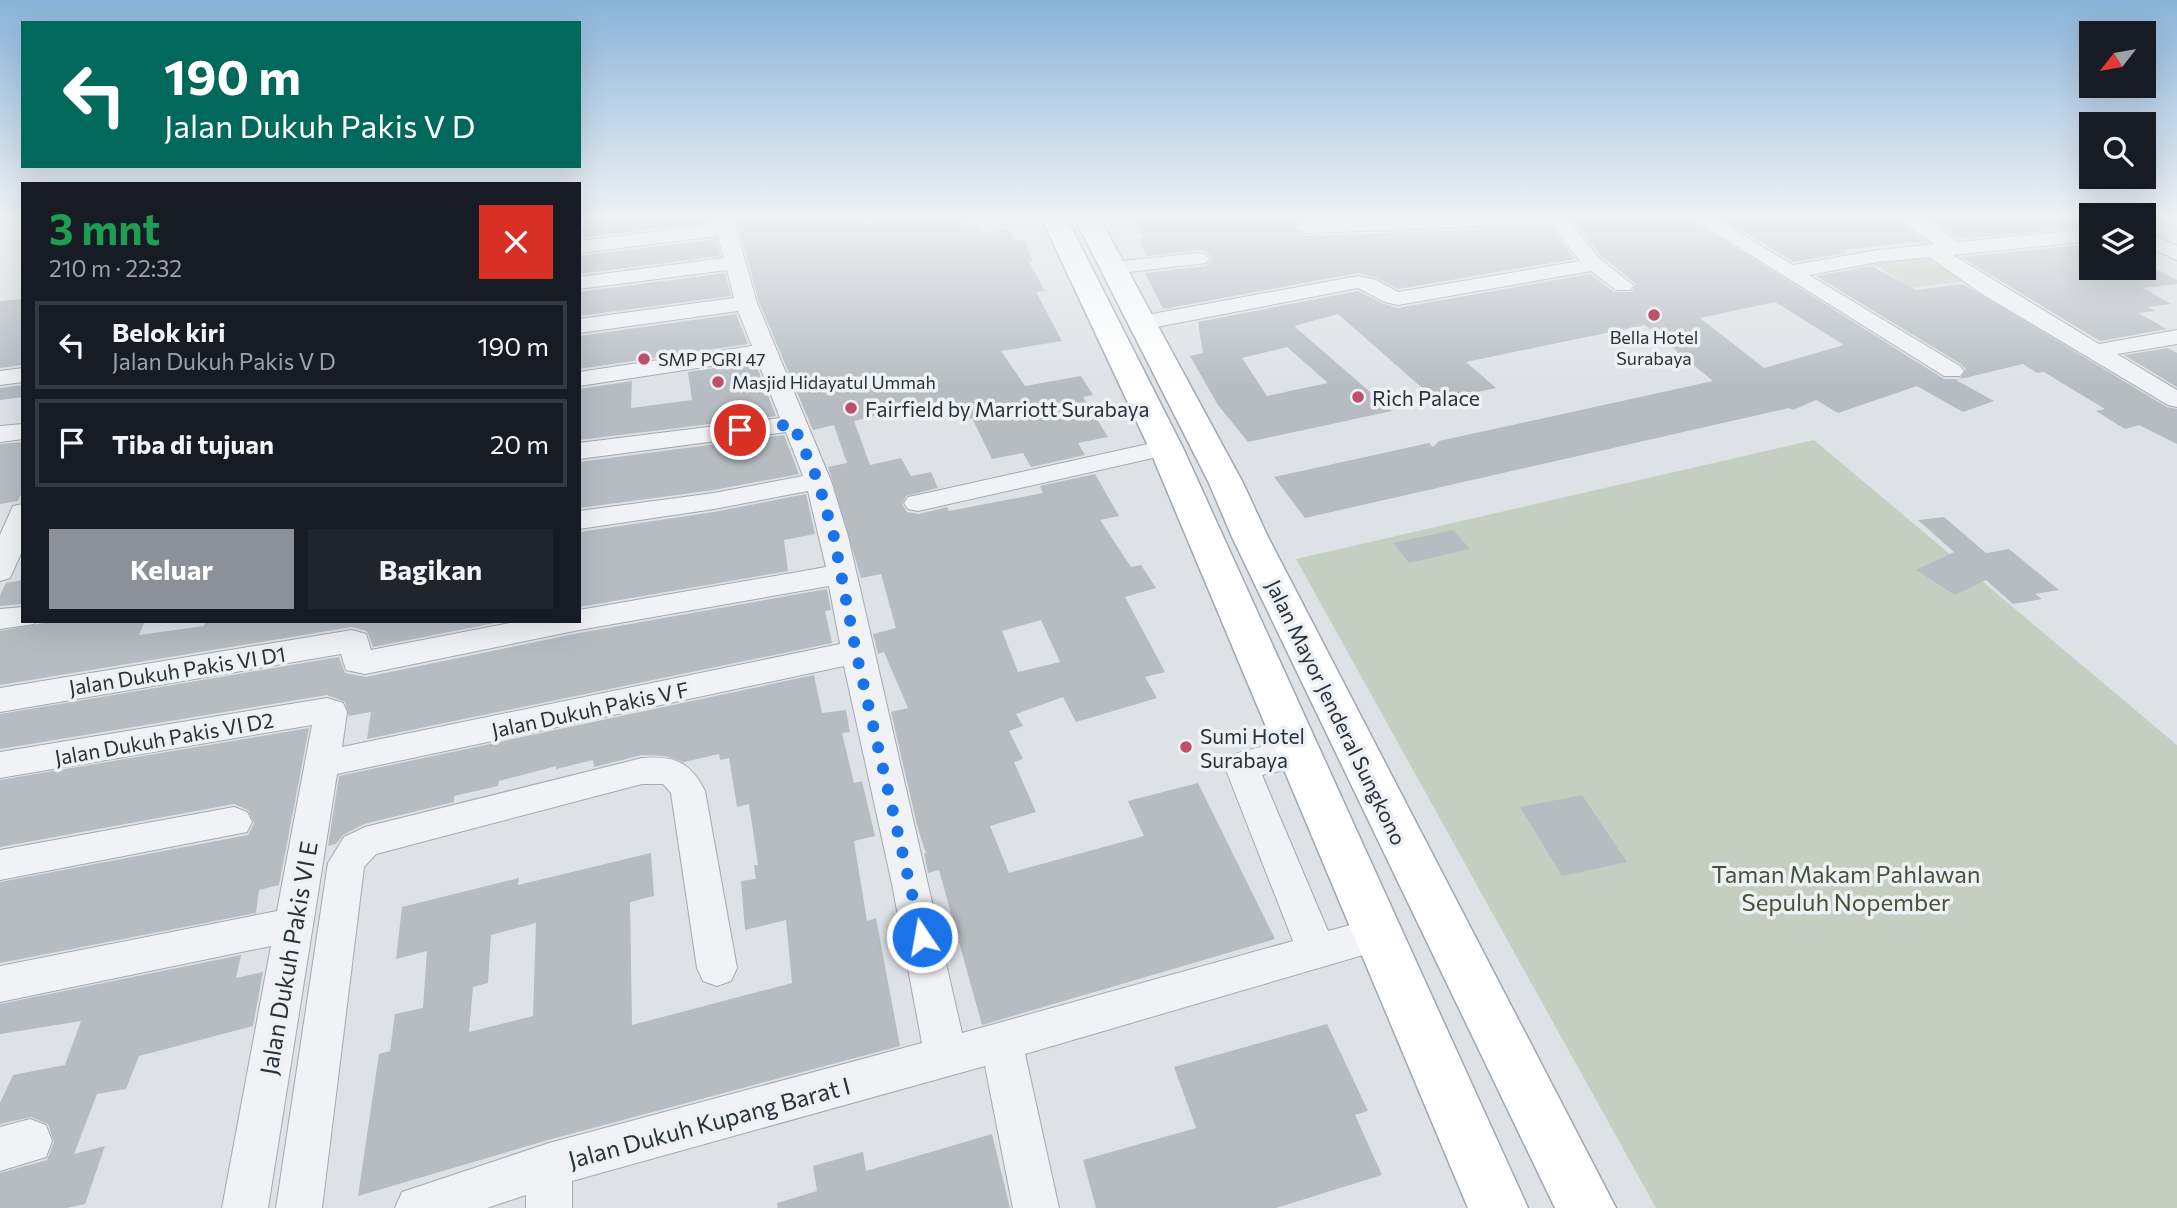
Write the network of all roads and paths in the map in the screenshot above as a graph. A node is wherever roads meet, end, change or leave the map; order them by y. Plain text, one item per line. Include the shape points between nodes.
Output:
1 (654, 273) edge
2 (738, 273) edge
3 (1084, 273) edge
4 (1115, 273) edge
5 (1544, 273) edge
6 (1605, 273) edge
7 (1793, 273) edge
8 (1971, 273) edge
9 (581, 283) edge
10 (1623, 286) dead end
11 (746, 303) junction
12 (1141, 323) junction
13 (581, 326) edge
14 (2177, 337) edge
15 (763, 351) junction
16 (2097, 351) junction
17 (1952, 371) dead end
18 (21, 375) edge
19 (0, 378) edge
20 (581, 379) edge
21 (2177, 400) edge
22 (793, 424) junction
23 (21, 431) edge
24 (0, 434) edge
25 (1180, 445) junction
26 (581, 451) edge
27 (818, 481) junction
28 (918, 503) dead end
29 (17, 512) edge
30 (581, 520) edge
31 (0, 571) edge
32 (841, 574) junction
33 (21, 617) edge
34 (0, 619) edge
35 (581, 620) edge
36 (563, 623) edge
37 (856, 652) junction
38 (0, 700) edge
39 (327, 710) joint
40 (1301, 755) junction
41 (324, 764) junction
42 (0, 765) edge
43 (234, 822) dead end
44 (0, 865) edge
45 (293, 925) junction
46 (1380, 934) junction
47 (1317, 951) junction
48 (717, 968) dead end
49 (0, 984) edge
50 (1001, 1041) junction
51 (946, 1057) junction
52 (549, 1187) edge
53 (245, 1208) edge
54 (299, 1208) edge
55 (418, 1208) edge
56 (1036, 1208) edge
57 (1499, 1208) edge
58 (1586, 1208) edge

1 - 9 street
2 - 11 street
3 - 25 main road, Jalan Mayor Jenderal Sungkono
4 - 12 main road, Jalan Mayor Jenderal Sungkono
5 - 12 street via 1398,299 1358,282
6 - 10 street
7 - 17 street
8 - 16 street
11 - 13 street
11 - 15 street
12 - 25 main road, Jalan Mayor Jenderal Sungkono
14 - 16 street
15 - 20 street
15 - 22 street
16 - 21 street
18 - 19 street
22 - 26 street
22 - 27 street
23 - 24 street
25 - 28 street
25 - 40 main road, Jalan Mayor Jenderal Sungkono
25 - 58 main road, Jalan Mayor Jenderal Sungkono via 1454,950
27 - 30 street
27 - 32 street
29 - 31 street
32 - 35 street, Jalan Dukuh Pakis VI D1
32 - 37 street
33 - 34 street
36 - 38 street, Jalan Dukuh Pakis VI D1
37 - 41 street, Jalan Dukuh Pakis V F
37 - 51 street
39 - 41 street, Jalan Dukuh Pakis VI E via 331,716
39 - 42 street, Jalan Dukuh Pakis VI D2
40 - 46 main road, Jalan Mayor Jenderal Sungkono
40 - 47 street via 1241,765
41 - 45 street, Jalan Dukuh Pakis VI E
43 - 44 street
45 - 49 street
45 - 53 street, Jalan Dukuh Pakis VI E
46 - 47 street, Jalan Dukuh Kupang Barat I
46 - 57 main road, Jalan Mayor Jenderal Sungkono
47 - 50 street, Jalan Dukuh Kupang Barat I
48 - 54 street via 688,791 671,772 642,771 365,842 346,863
50 - 51 street, Jalan Dukuh Kupang Barat I
50 - 56 street
51 - 52 street, Jalan Dukuh Kupang Barat I
52 - 55 street, Jalan Dukuh Kupang Barat I

